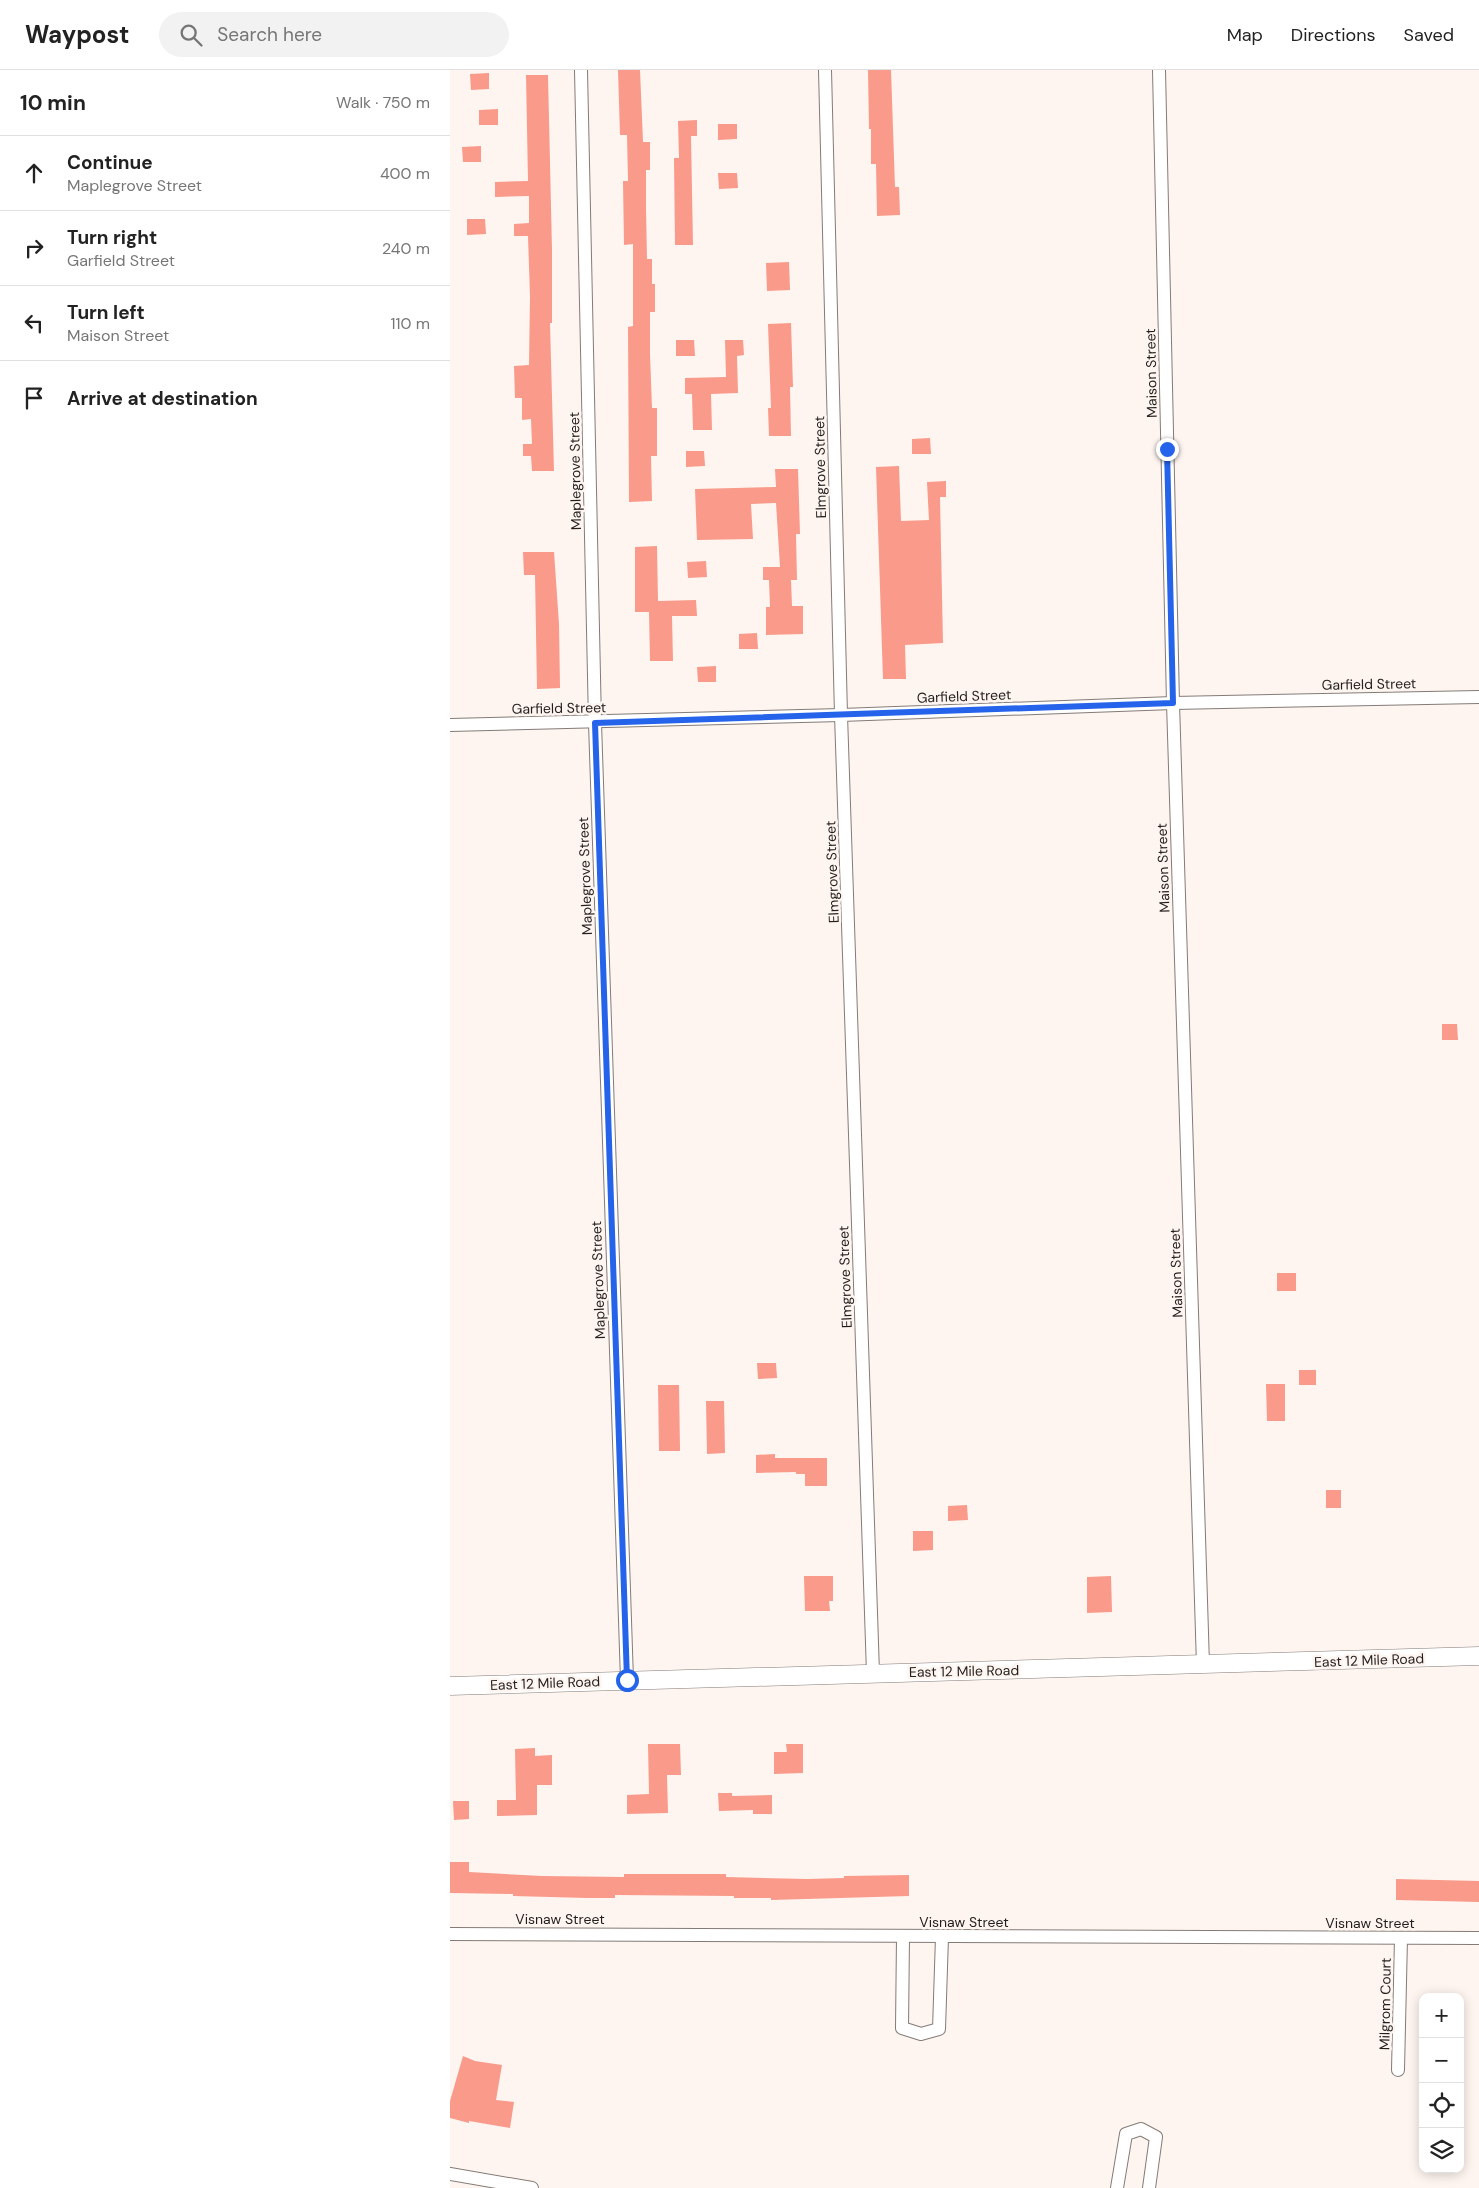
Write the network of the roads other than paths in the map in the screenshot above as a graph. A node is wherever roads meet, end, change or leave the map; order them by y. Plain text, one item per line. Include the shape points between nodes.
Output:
1 (581, 70) edge
2 (825, 70) edge
3 (1159, 70) edge
4 (1479, 697) edge
5 (1173, 703) junction
6 (841, 715) junction
7 (595, 723) junction
8 (450, 725) edge
9 (1479, 1656) edge
10 (1203, 1665) junction
11 (873, 1673) junction
12 (627, 1680) junction
13 (450, 1686) edge
14 (450, 1934) edge
15 (903, 1937) junction
16 (942, 1937) junction
17 (1401, 1938) junction
18 (1479, 1938) edge
19 (1398, 2070) dead end
20 (450, 2174) edge
21 (532, 2188) edge
22 (1117, 2188) edge
23 (1149, 2188) edge

1 - 7 street, Maplegrove Street
2 - 6 street, Elmgrove Street
3 - 5 street, Maison Street
4 - 5 street, Garfield Street
5 - 6 street, Garfield Street
5 - 10 street, Maison Street
6 - 7 street, Garfield Street
6 - 11 street, Elmgrove Street
7 - 8 street, Garfield Street
7 - 12 street, Maplegrove Street
9 - 10 main road, East 12 Mile Road
10 - 11 main road, East 12 Mile Road
11 - 12 main road, East 12 Mile Road
12 - 13 main road, East 12 Mile Road
14 - 15 street, Visnaw Street
15 - 16 street, Visnaw Street
15 - 16 street via 902,2028 921,2034 940,2029
16 - 17 street, Visnaw Street
17 - 18 street, Visnaw Street
17 - 19 street, Milgrom Court
20 - 21 street
22 - 23 street via 1126,2134 1141,2129 1156,2137

